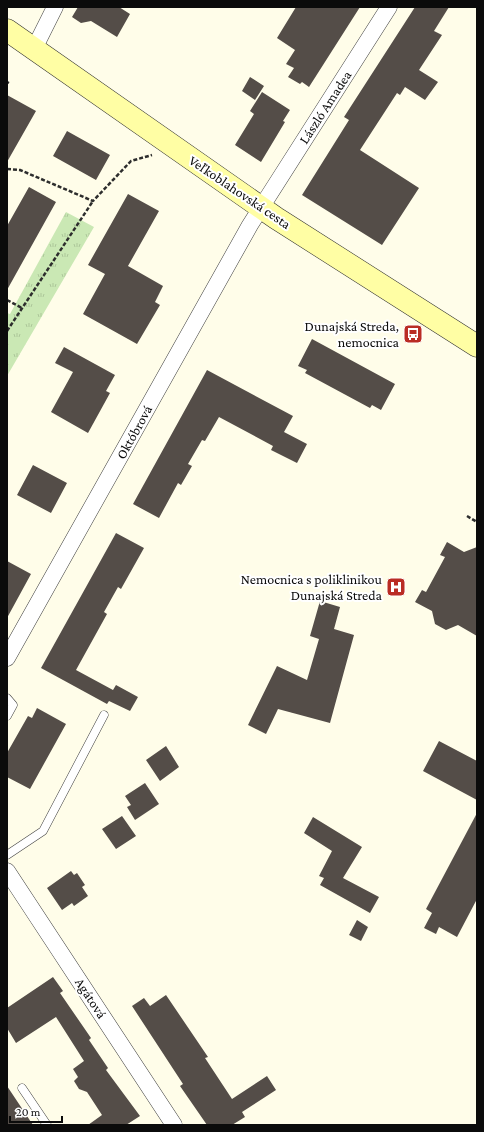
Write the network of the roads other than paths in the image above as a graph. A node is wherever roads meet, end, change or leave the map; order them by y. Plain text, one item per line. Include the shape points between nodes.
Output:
1 (55, 7) edge
2 (389, 7) edge
3 (9, 35) edge
4 (34, 48) junction
5 (261, 207) junction
6 (476, 345) edge
7 (7, 658) edge
8 (7, 698) edge
9 (104, 715) dead end
10 (7, 716) edge
11 (7, 854) edge
12 (8, 874) edge
13 (22, 1088) dead end
14 (167, 1122) edge
15 (47, 1125) edge

1 - 4 street
2 - 5 street, László Amadea
3 - 4 main road, Veľkoblahovská cesta
4 - 5 main road, Veľkoblahovská cesta
5 - 6 main road, Veľkoblahovská cesta
5 - 7 street, Októbrová
8 - 10 lane via 13,705
9 - 11 lane via 43,831
12 - 14 street, Agátová
13 - 15 lane

